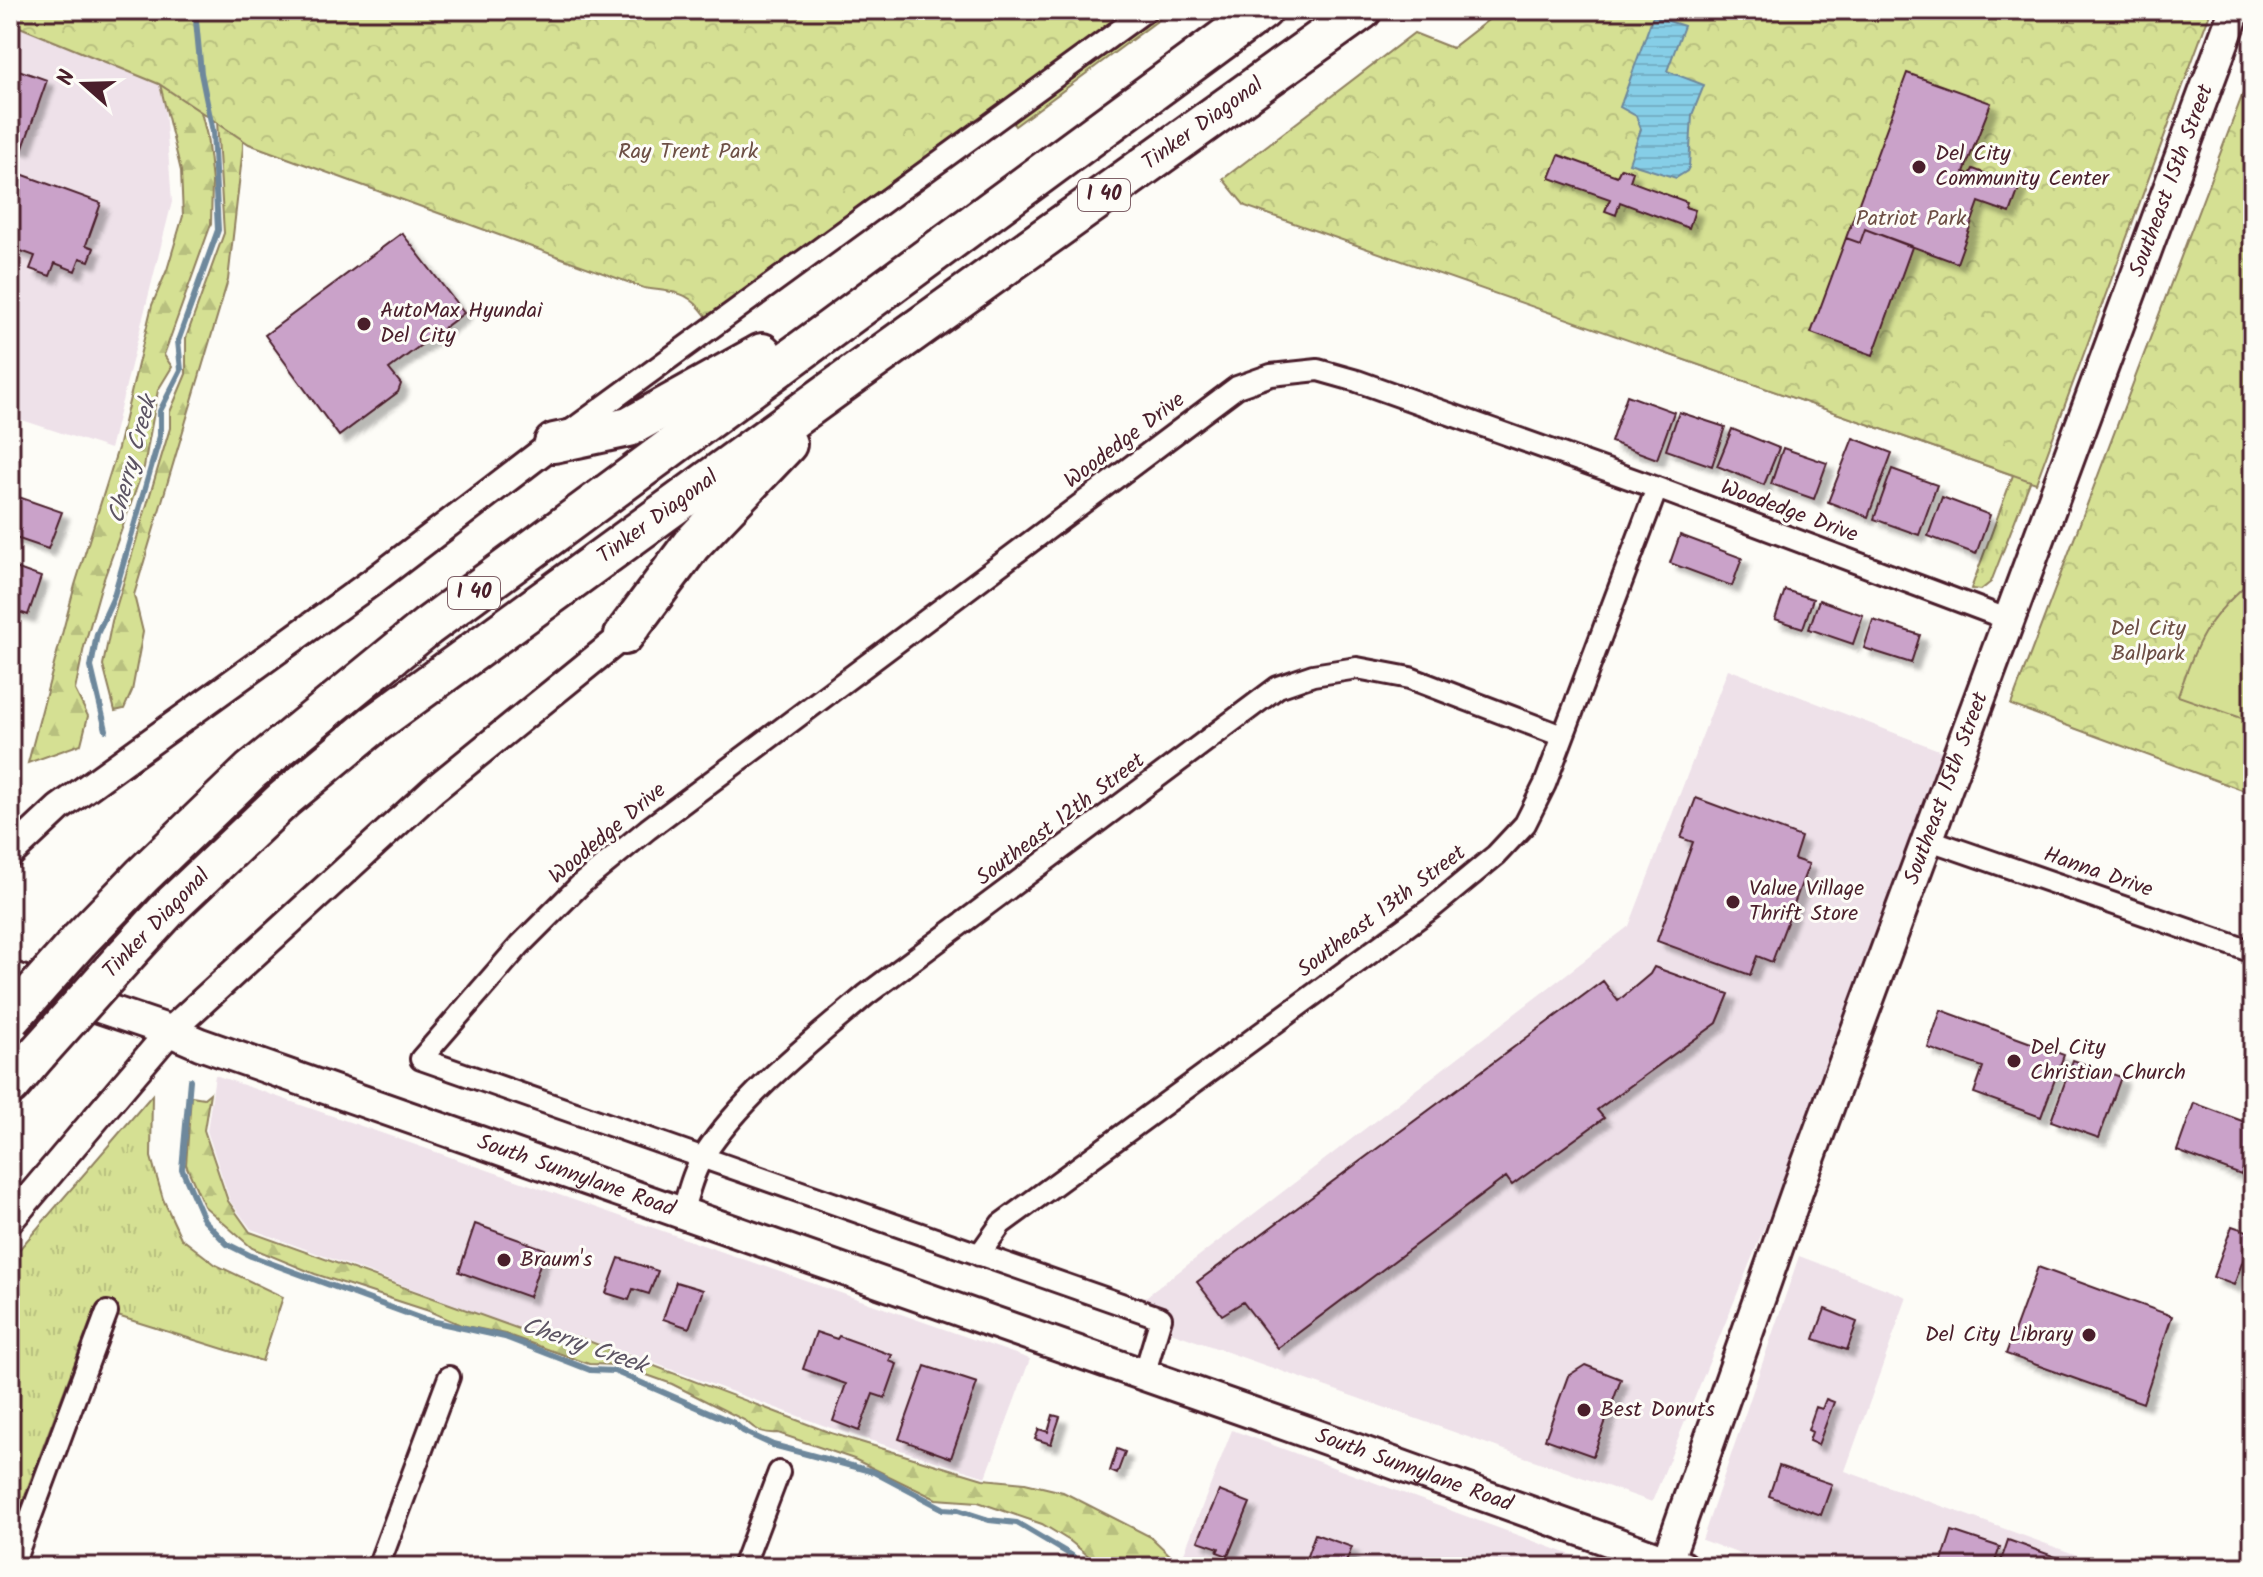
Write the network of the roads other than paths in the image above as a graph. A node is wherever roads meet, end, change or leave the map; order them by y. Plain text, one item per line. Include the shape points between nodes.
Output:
1 (1147, 10) edge
2 (1263, 10) edge
3 (1362, 10) edge
4 (2235, 10) edge
5 (897, 278) junction
6 (846, 380) junction
7 (554, 443) junction
8 (1657, 488) junction
9 (2007, 619) junction
10 (624, 635) joint
11 (1562, 736) junction
12 (1927, 839) junction
13 (10, 854) edge
14 (2253, 952) edge
15 (10, 977) edge
16 (10, 1019) edge
17 (170, 1031) junction
18 (10, 1086) edge
19 (702, 1157) junction
20 (682, 1213) junction
21 (10, 1220) edge
22 (979, 1255) junction
23 (107, 1312) dead end
24 (1144, 1375) junction
25 (449, 1377) dead end
26 (779, 1472) dead end
27 (1672, 1565) edge
28 (12, 1567) edge
29 (378, 1567) edge
30 (743, 1567) edge

1 - 7 street
2 - 5 highway, Tinker Diagonal / I 40
3 - 6 highway, Tinker Diagonal / I 40
4 - 9 main road, Southeast 15th Street
5 - 7 highway via 638,423
5 - 16 highway, Tinker Diagonal / I 40, bridge via 350,688 251,771 79,941
6 - 10 highway via 691,545
6 - 18 highway, Tinker Diagonal / I 40, bridge via 373,725 284,799 170,907
7 - 13 street via 59,808
8 - 9 street, Woodedge Drive
8 - 11 street, Southeast 13th Street
8 - 19 street, Woodedge Drive via 1318,370 1271,375 1237,387 581,884 421,1059
9 - 12 main road, Southeast 15th Street
10 - 17 street via 433,790
11 - 19 street, Southeast 12th Street via 1410,678 1357,668 1278,687 866,995 735,1115
11 - 22 street, Southeast 13th Street via 1525,824 1496,855 1433,907 1001,1224
12 - 14 street, Hanna Drive
12 - 27 main road, Southeast 15th Street via 1799,1186
15 - 17 main road, South Sunnylane Road
17 - 20 main road, South Sunnylane Road
17 - 21 street
19 - 20 street, Southeast 12th Street
19 - 22 street
20 - 24 main road, South Sunnylane Road
22 - 24 street via 1161,1318
23 - 28 street
24 - 27 main road, South Sunnylane Road
25 - 29 street
26 - 30 street

